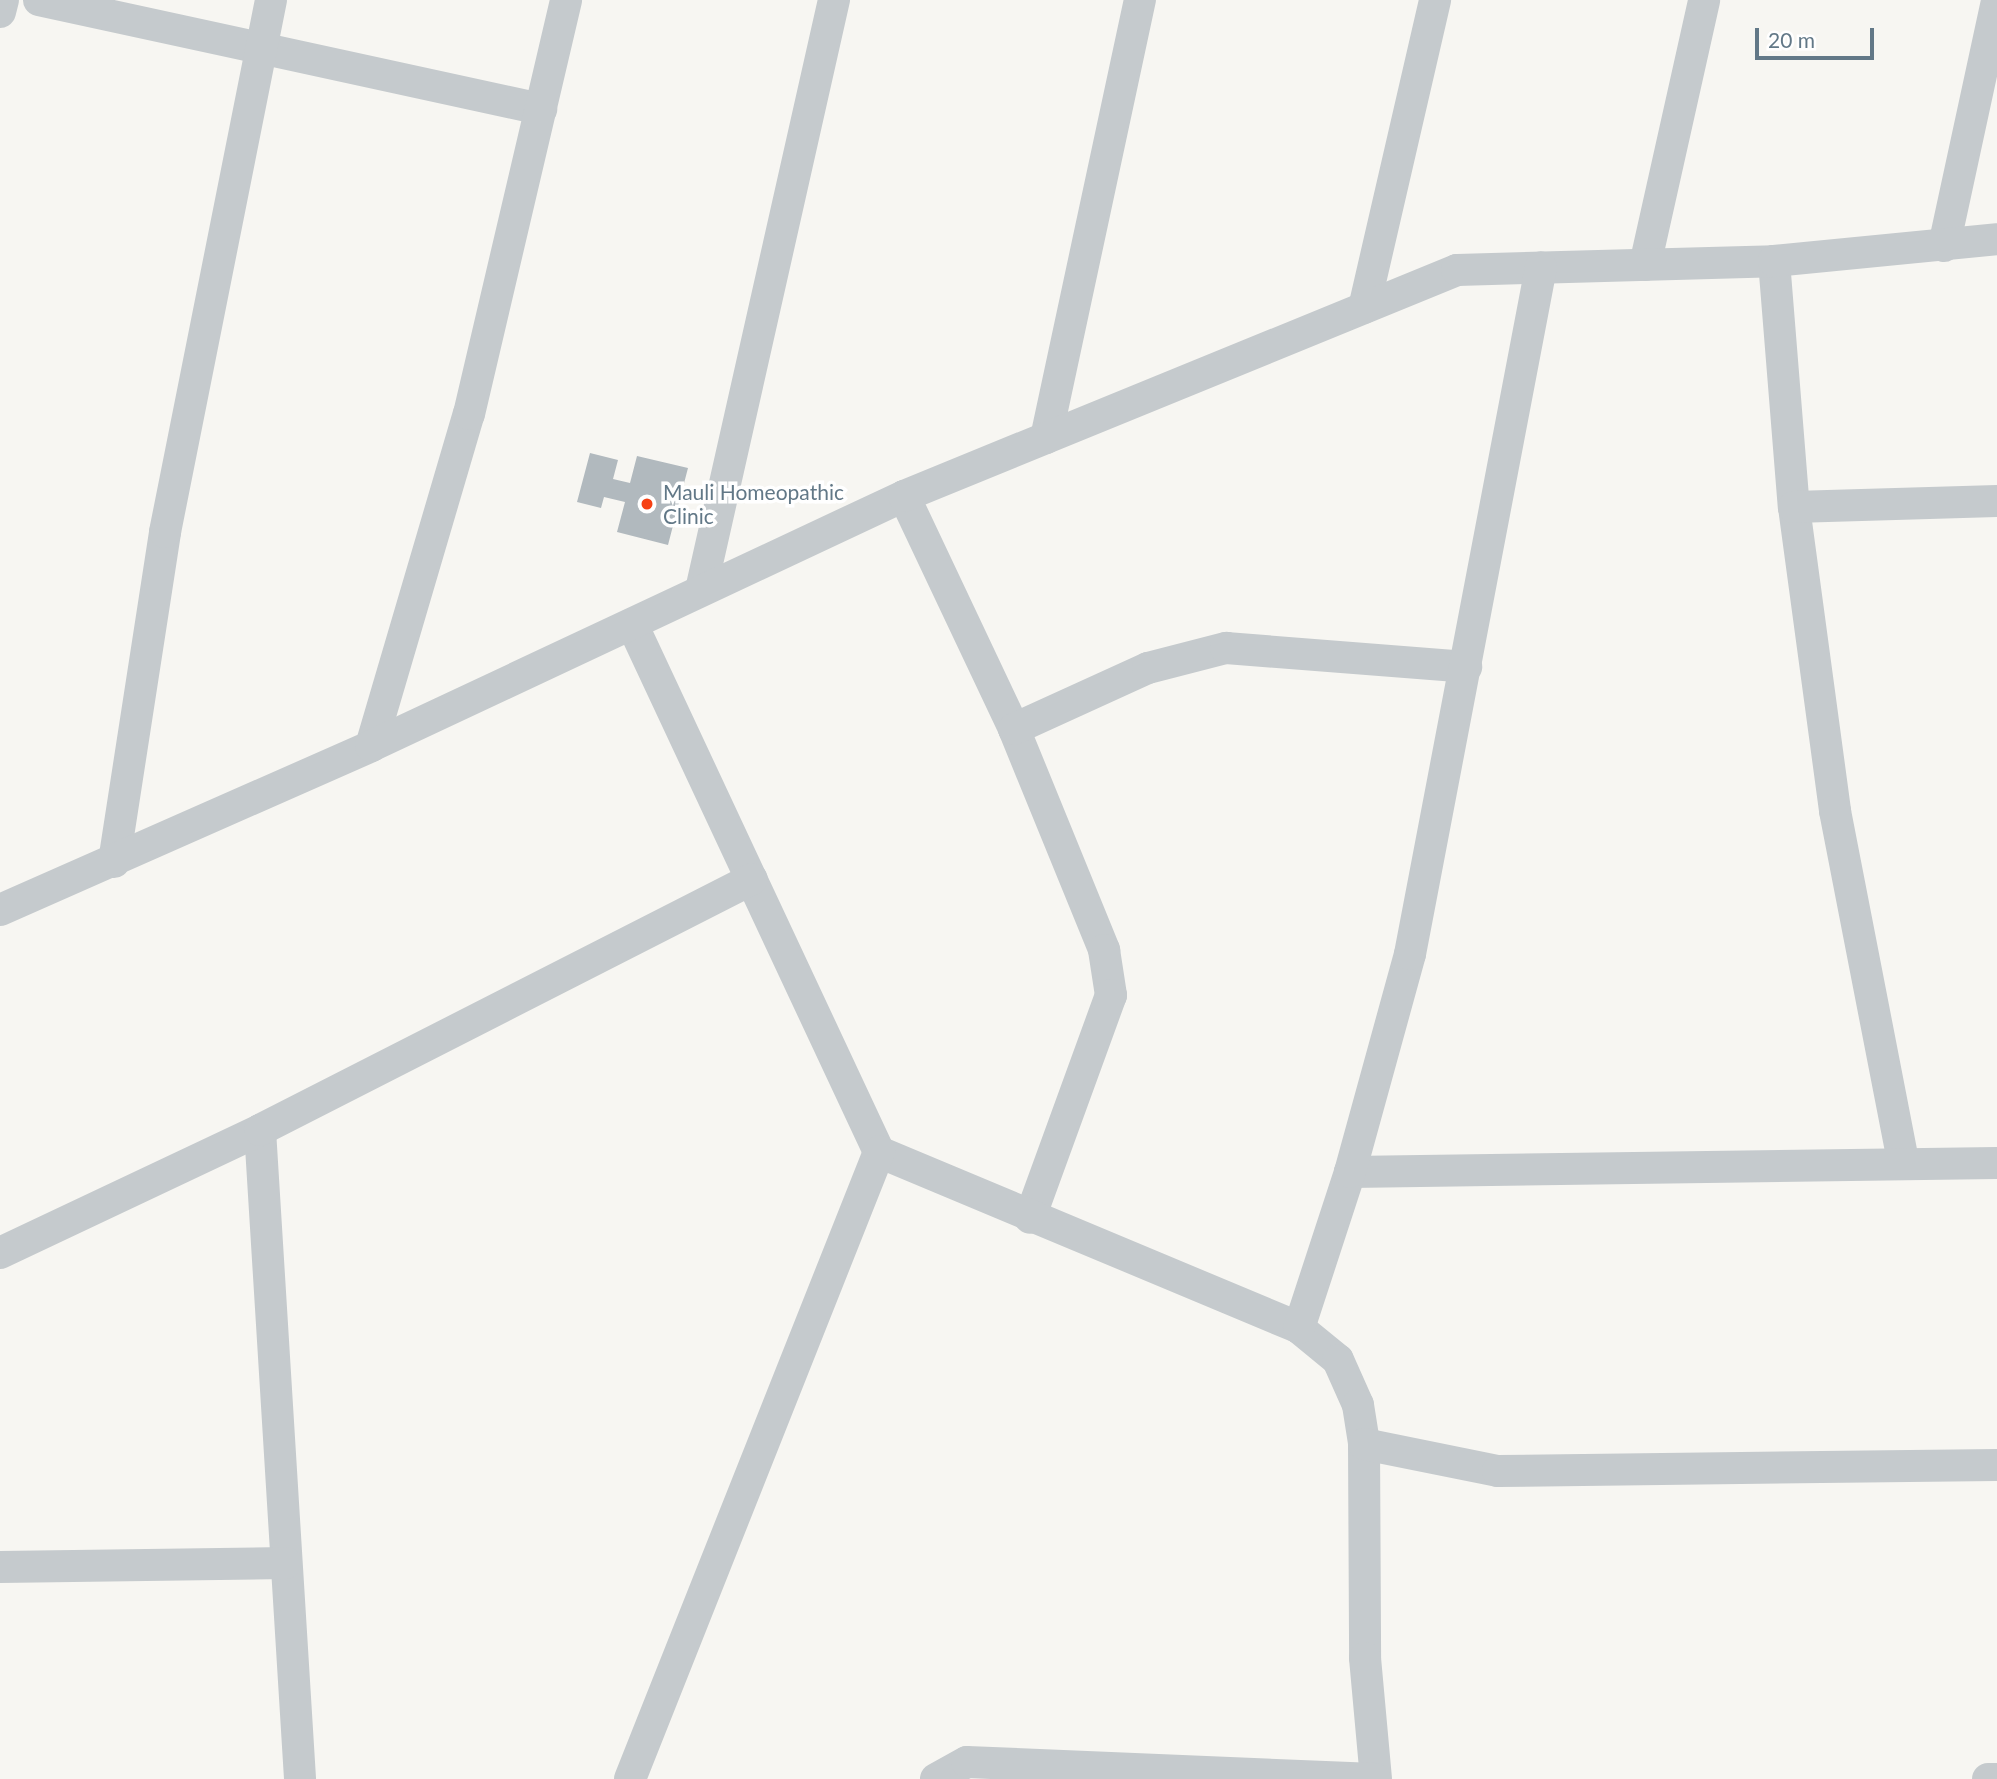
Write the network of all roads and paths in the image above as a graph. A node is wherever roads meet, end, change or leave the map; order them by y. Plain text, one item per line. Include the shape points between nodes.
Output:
1 (3, 0) edge
2 (39, 0) edge
3 (271, 0) edge
4 (566, 0) edge
5 (834, 0) edge
6 (1140, 0) edge
7 (1435, 0) edge
8 (1704, 0) edge
9 (1997, 0) edge
10 (0, 12) edge
11 (262, 48) junction
12 (541, 109) junction
13 (1997, 239) edge
14 (1944, 246) junction
15 (1773, 261) junction
16 (1645, 265) junction
17 (1541, 267) junction
18 (1364, 308) junction
19 (1046, 438) junction
20 (904, 496) junction
21 (1997, 501) edge
22 (1794, 507) junction
23 (701, 590) junction
24 (632, 624) junction
25 (1466, 667) junction
26 (1014, 729) junction
27 (371, 746) junction
28 (114, 862) junction
29 (752, 878) junction
30 (0, 911) edge
31 (260, 1130) junction
32 (879, 1152) junction
33 (1903, 1161) junction
34 (1997, 1163) edge
35 (1350, 1172) junction
36 (1030, 1218) junction
37 (0, 1253) edge
38 (1299, 1328) junction
39 (1364, 1444) junction
40 (1997, 1465) edge
41 (286, 1563) junction
42 (0, 1567) edge
43 (300, 1779) edge
44 (630, 1779) edge
45 (936, 1779) edge
46 (1376, 1779) edge
47 (1987, 1779) edge
48 (1997, 1779) edge

1 - 10 street
2 - 11 street
3 - 11 street
4 - 12 street
5 - 23 street
6 - 19 street
7 - 18 street
8 - 16 street
9 - 14 street
11 - 12 street
11 - 28 street via 165,532
12 - 27 street via 469,414
13 - 14 street
14 - 15 street
15 - 16 street
15 - 22 street
16 - 17 street
17 - 18 street via 1457,270
17 - 25 street
18 - 19 street
19 - 20 street
20 - 23 street
20 - 26 street
21 - 22 street
22 - 33 street via 1835,811
23 - 24 street
24 - 27 street
24 - 29 street
25 - 26 street via 1226,648 1148,668
25 - 35 street via 1410,954
26 - 36 street via 1104,950 1111,995
27 - 28 street
28 - 30 street
29 - 31 street
29 - 32 street
31 - 37 street
31 - 41 street
32 - 36 street
32 - 44 street
33 - 34 street
33 - 35 street
35 - 38 street
36 - 38 street
38 - 39 street via 1338,1360 1358,1405
39 - 40 street via 1498,1471
39 - 46 street via 1365,1658
41 - 42 street
41 - 43 street
45 - 46 street via 967,1762
47 - 48 street

